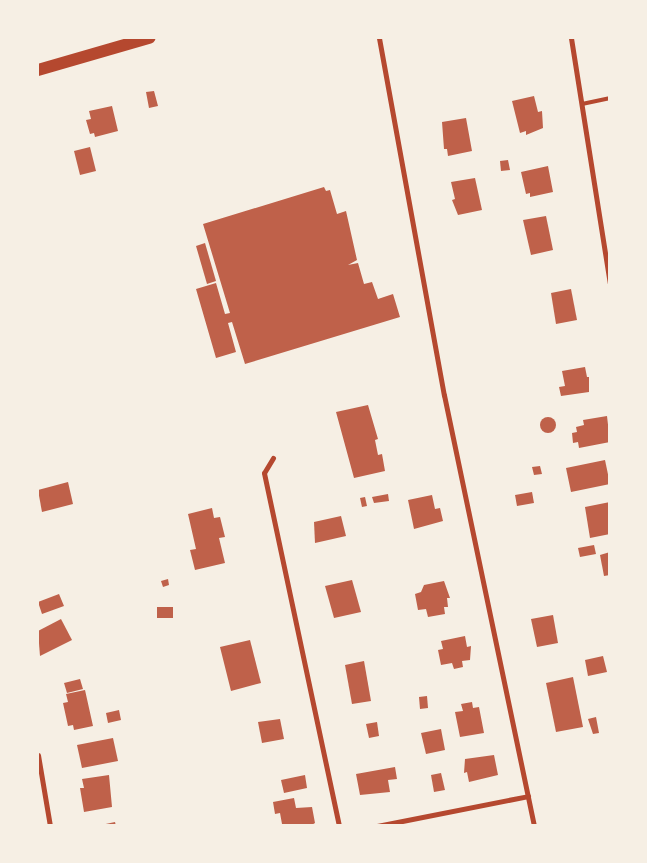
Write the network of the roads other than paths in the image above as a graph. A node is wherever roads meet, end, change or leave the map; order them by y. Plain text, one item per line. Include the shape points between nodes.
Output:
1 (149, 38) edge
2 (379, 38) edge
3 (571, 38) edge
4 (38, 70) edge
5 (610, 98) edge
6 (582, 104) junction
7 (610, 283) edge
8 (272, 458) dead end
9 (38, 755) edge
10 (528, 796) junction
11 (50, 826) edge
12 (339, 826) edge
13 (377, 826) edge
14 (534, 826) edge

1 - 4 main road
2 - 10 street via 444,395
3 - 6 street
5 - 6 lane
6 - 7 street
8 - 12 street via 264,473
9 - 11 street
10 - 13 street
10 - 14 street

